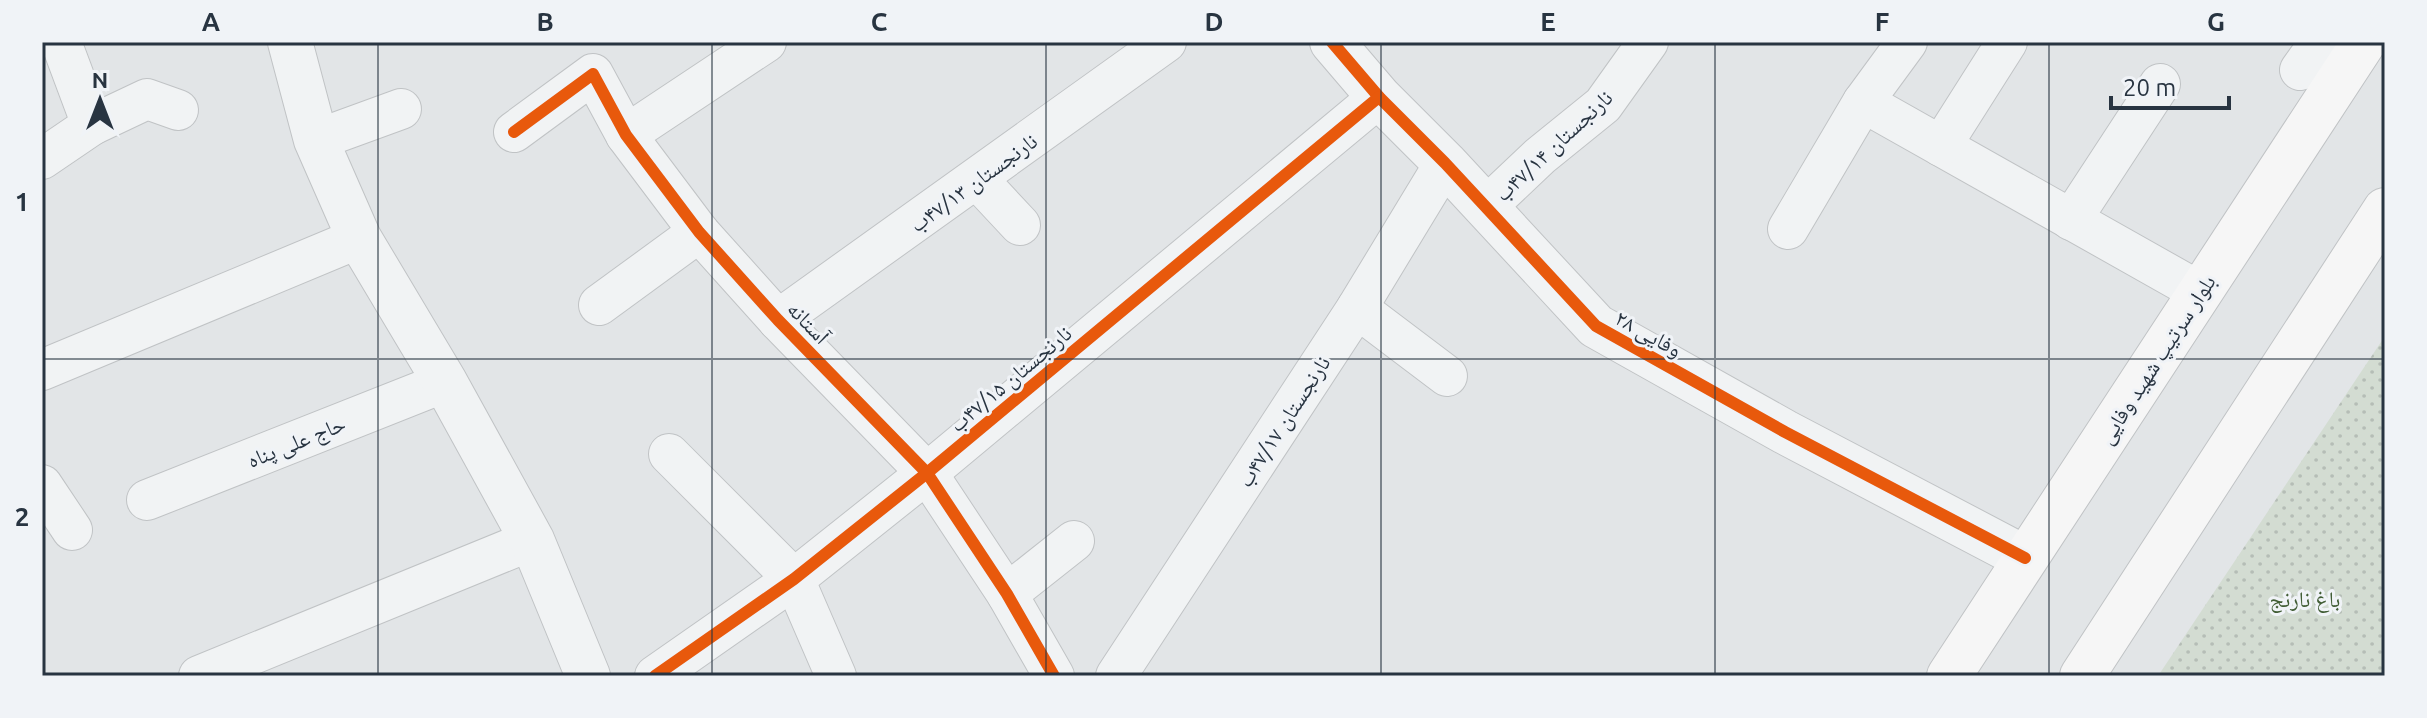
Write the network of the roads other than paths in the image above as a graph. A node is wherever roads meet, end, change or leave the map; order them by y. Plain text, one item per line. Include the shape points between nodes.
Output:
1 (61, 42) edge
2 (290, 42) edge
3 (766, 42) edge
4 (1166, 42) edge
5 (1332, 42) edge
6 (1648, 42) edge
7 (1907, 42) edge
8 (2007, 42) edge
9 (2364, 42) edge
10 (2160, 84) dead end
11 (1379, 97) junction
12 (1863, 102) junction
13 (401, 109) dead end
14 (178, 110) dead end
15 (92, 125) junction
16 (514, 132) dead end
17 (626, 135) junction
18 (316, 140) junction
19 (1941, 146) junction
20 (42, 159) edge
21 (1445, 163) junction
22 (977, 179) junction
23 (1485, 208) junction
24 (2385, 210) edge
25 (2071, 220) junction
26 (1020, 225) dead end
27 (1788, 229) dead end
28 (699, 232) junction
29 (359, 238) junction
30 (2200, 292) junction
31 (599, 305) dead end
32 (1357, 308) junction
33 (778, 320) junction
34 (42, 370) edge
35 (1447, 376) dead end
36 (445, 382) junction
37 (669, 454) dead end
38 (927, 473) junction
39 (42, 485) edge
40 (147, 500) dead end
41 (72, 530) dead end
42 (532, 540) junction
43 (1074, 541) dead end
44 (2025, 558) junction
45 (794, 579) junction
46 (1007, 594) junction
47 (199, 676) edge
48 (588, 676) edge
49 (655, 676) edge
50 (836, 676) edge
51 (1054, 676) edge
52 (1116, 676) edge
53 (1949, 676) edge
54 (2082, 676) edge

1 - 15 street
2 - 18 street
3 - 17 street
4 - 22 street, نارنجستان ۴۷/۱۳ب
5 - 11 street, وفایی ۲۸
6 - 23 street, نارنجستان ۴۷/۱۴ب via 1603,105
7 - 12 street
8 - 19 street
9 - 30 main road, بلوار سرتیپ شهید وفایی
10 - 25 street
11 - 21 street, وفایی ۲۸
11 - 38 street, نارنجستان ۴۷/۱۵ب
12 - 19 street
12 - 27 street
13 - 18 street
14 - 15 street via 147,99
15 - 20 street
16 - 17 street, آستانه via 593,74
17 - 28 street, آستانه
18 - 29 street
19 - 25 street
21 - 23 street, وفایی ۲۸
21 - 32 street, نارنجستان ۴۷/۱۷ب
22 - 26 street
22 - 33 street, نارنجستان ۴۷/۱۳ب
23 - 44 street, وفایی ۲۸ via 1596,326
24 - 54 main road
25 - 30 street
28 - 31 street
28 - 33 street, آستانه
29 - 34 street
29 - 36 street
30 - 44 main road, بلوار سرتیپ شهید وفایی
32 - 35 street
32 - 52 street, نارنجستان ۴۷/۱۷ب
33 - 38 street, آستانه
36 - 40 street, حاج علی پناه
36 - 42 street
37 - 45 street
38 - 45 street, نارنجستان ۴۷/۱۵ب
38 - 46 street, آستانه
39 - 41 street
42 - 47 street
42 - 48 street
43 - 46 street
44 - 53 main road, بلوار سرتیپ شهید وفایی
45 - 49 street, نارنجستان ۴۷/۱۵ب
45 - 50 street
46 - 51 street, آستانه

